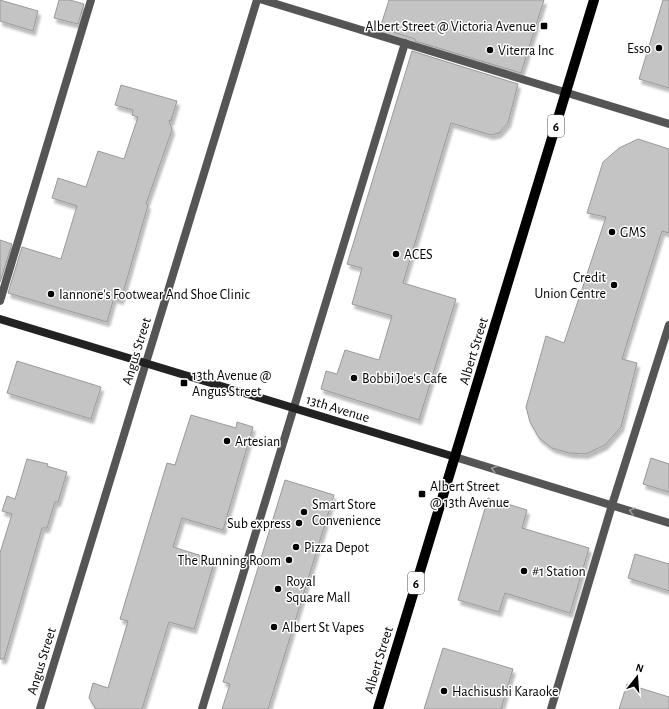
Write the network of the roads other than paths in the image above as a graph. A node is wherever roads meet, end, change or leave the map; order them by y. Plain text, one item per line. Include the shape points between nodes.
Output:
1 (91, 0) edge
2 (257, 0) edge
3 (263, 0) edge
4 (594, 0) edge
5 (405, 43) junction
6 (566, 92) junction
7 (669, 124) edge
8 (0, 301) edge
9 (0, 319) edge
10 (669, 325) edge
11 (146, 363) junction
12 (294, 408) junction
13 (455, 457) junction
14 (612, 505) junction
15 (669, 523) edge
16 (40, 709) edge
17 (202, 709) edge
18 (378, 709) edge
19 (551, 709) edge

1 - 8 street
2 - 11 street, Angus Street
3 - 5 street
4 - 6 main road, Albert Street / 6
5 - 6 street
5 - 12 street
6 - 7 street
6 - 13 main road, Albert Street / 6
9 - 11 street, 13th Avenue
10 - 14 street
11 - 12 street, 13th Avenue
11 - 16 street, Angus Street
12 - 13 street, 13th Avenue
12 - 17 street
14 -> 13 street, 13th Avenue
13 - 18 main road, Albert Street / 6
15 -> 14 street, 13th Avenue
14 - 19 street

